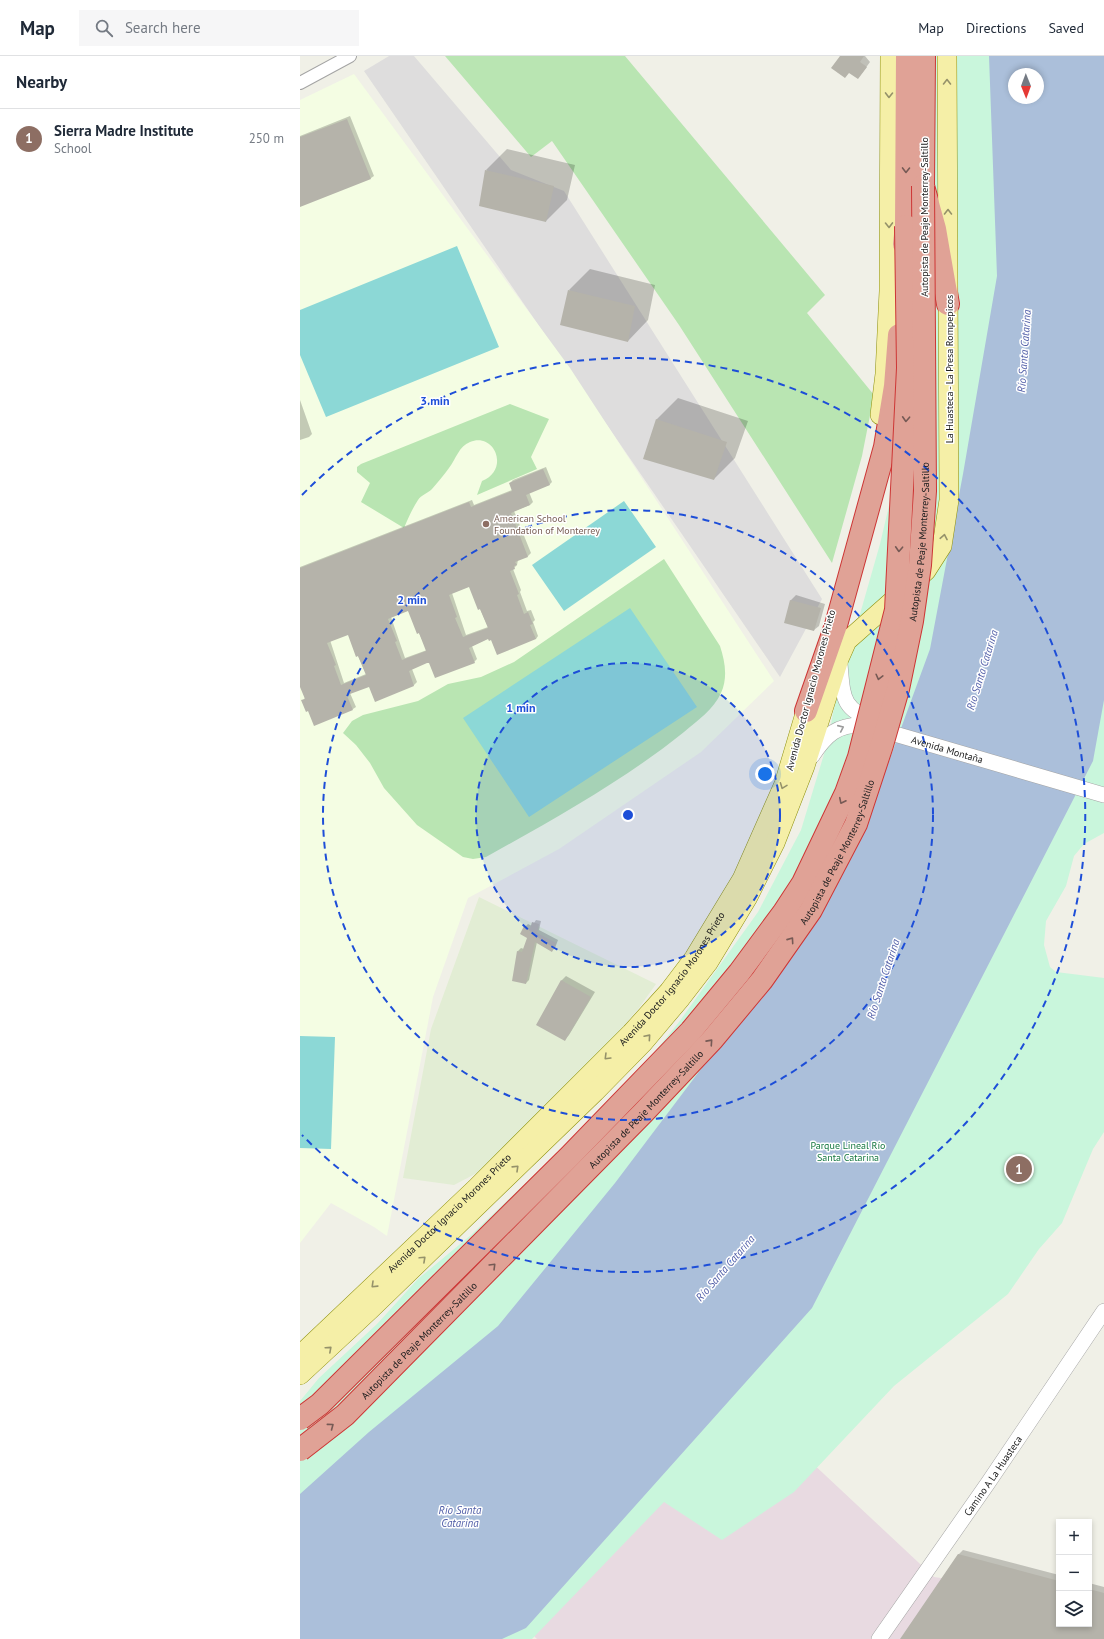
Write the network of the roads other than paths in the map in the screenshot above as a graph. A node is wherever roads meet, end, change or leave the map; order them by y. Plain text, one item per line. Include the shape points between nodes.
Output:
1 (350, 56) edge
2 (890, 56) edge
3 (907, 56) edge
4 (924, 56) edge
5 (947, 56) edge
6 (300, 83) edge
7 (923, 186) junction
8 (906, 226) junction
9 (948, 304) junction
10 (847, 641) joint
11 (839, 659) junction
12 (806, 711) junction
13 (865, 721) junction
14 (805, 766) junction
15 (1104, 787) edge
16 (1104, 795) edge
17 (1104, 1311) edge
18 (300, 1355) edge
19 (300, 1375) edge
20 (300, 1419) edge
21 (300, 1450) edge
22 (879, 1639) edge

1 - 6 street
2 -> 12 main road, Avenida Doctor Ignacio Morones Prieto via 888,337 881,412 865,492
3 -> 8 highway
4 - 7 highway, Autopista de Peaje Monterrey-Saltillo
9 -> 5 main road, La Huasteca - La Presa Rompepicos
7 - 9 highway via 935,229
21 -> 7 highway, Autopista de Peaje Monterrey-Saltillo, bridge via 345,1415 712,1040 762,980 811,910 856,824 898,689 920,565 925,491
8 - 12 highway via 896,386 885,447 836,625
8 -> 20 highway, Autopista de Peaje Monterrey-Saltillo, bridge via 908,368 896,610 859,757 846,793 803,883 739,972 691,1030 458,1268 320,1404
10 -> 9 main road, La Huasteca - La Presa Rompepicos via 926,571 942,546 949,500
10 - 11 main road, Avenida Doctor Ignacio Morones Prieto
11 - 13 street, Avenida Montaña via 844,699 851,710
11 - 14 main road, Avenida Doctor Ignacio Morones Prieto
12 -> 18 main road, Avenida Doctor Ignacio Morones Prieto via 784,784 742,879 694,958 669,991 630,1034 481,1183
14 -> 13 street, Avenida Montaña via 826,737 848,725
13 - 15 street, Avenida Montaña, bridge
13 - 16 street, Avenida Montaña, bridge
19 -> 14 main road, Avenida Doctor Ignacio Morones Prieto via 595,1092 681,998 708,962 748,897 775,843
17 - 22 street, Camino A La Huasteca

